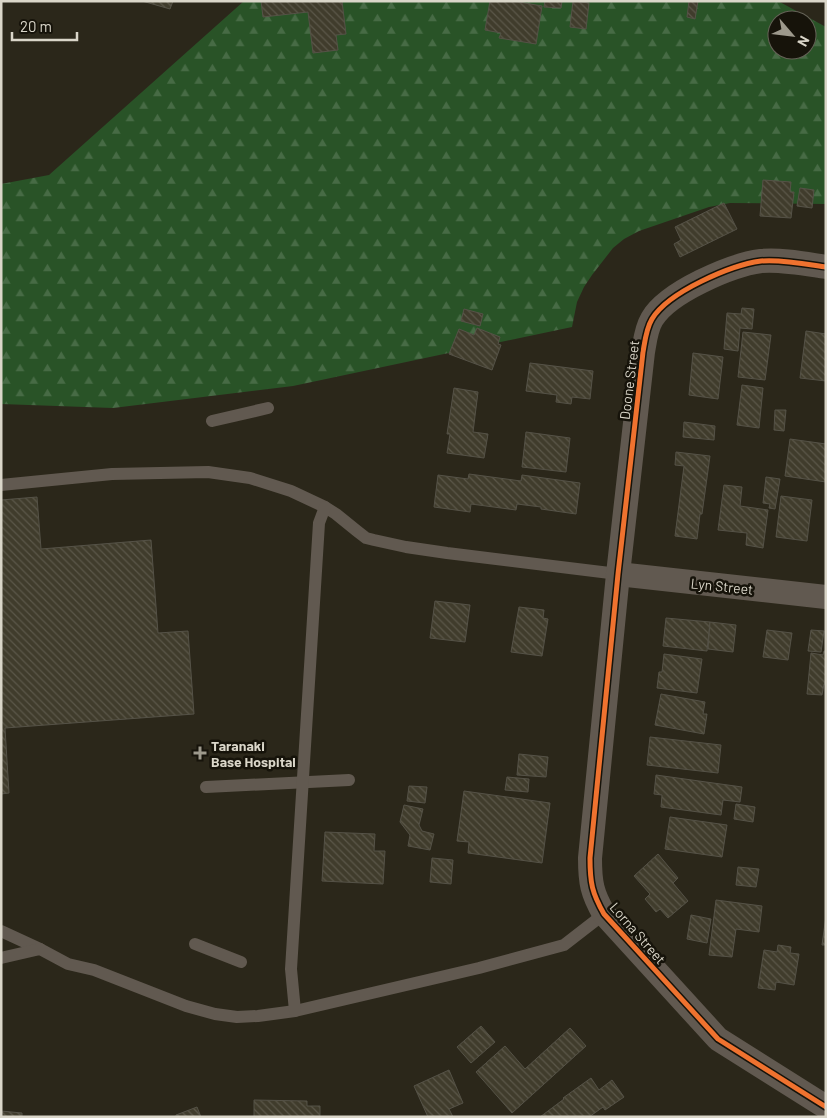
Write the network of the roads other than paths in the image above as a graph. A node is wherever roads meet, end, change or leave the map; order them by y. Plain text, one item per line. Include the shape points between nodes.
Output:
1 (826, 267) edge
2 (268, 408) dead end
3 (212, 421) dead end
4 (1, 485) edge
5 (325, 507) junction
6 (618, 574) junction
7 (826, 597) edge
8 (349, 780) dead end
9 (303, 782) junction
10 (206, 787) dead end
11 (604, 914) junction
12 (1, 931) edge
13 (195, 944) dead end
14 (40, 949) junction
15 (1, 958) edge
16 (241, 962) dead end
17 (295, 1011) junction
18 (826, 1107) edge

1 - 6 street, Doone Street via 772,261 744,264 683,292 664,305 653,318 645,339
2 - 3 lane
4 - 5 lane via 112,474 208,472 250,478 291,491
5 - 6 lane via 366,538 374,540 447,554
5 - 9 lane via 319,523
6 - 7 street, Lyn Street
6 - 11 street, Lorna Street via 590,858 590,878
8 - 9 lane
9 - 10 lane
9 - 17 lane via 291,969
11 - 17 lane via 564,945
11 - 18 street, Lorna Street via 718,1039
12 - 14 lane
13 - 16 lane
14 - 15 lane
14 - 17 lane via 68,964 94,970 214,1014 258,1016

